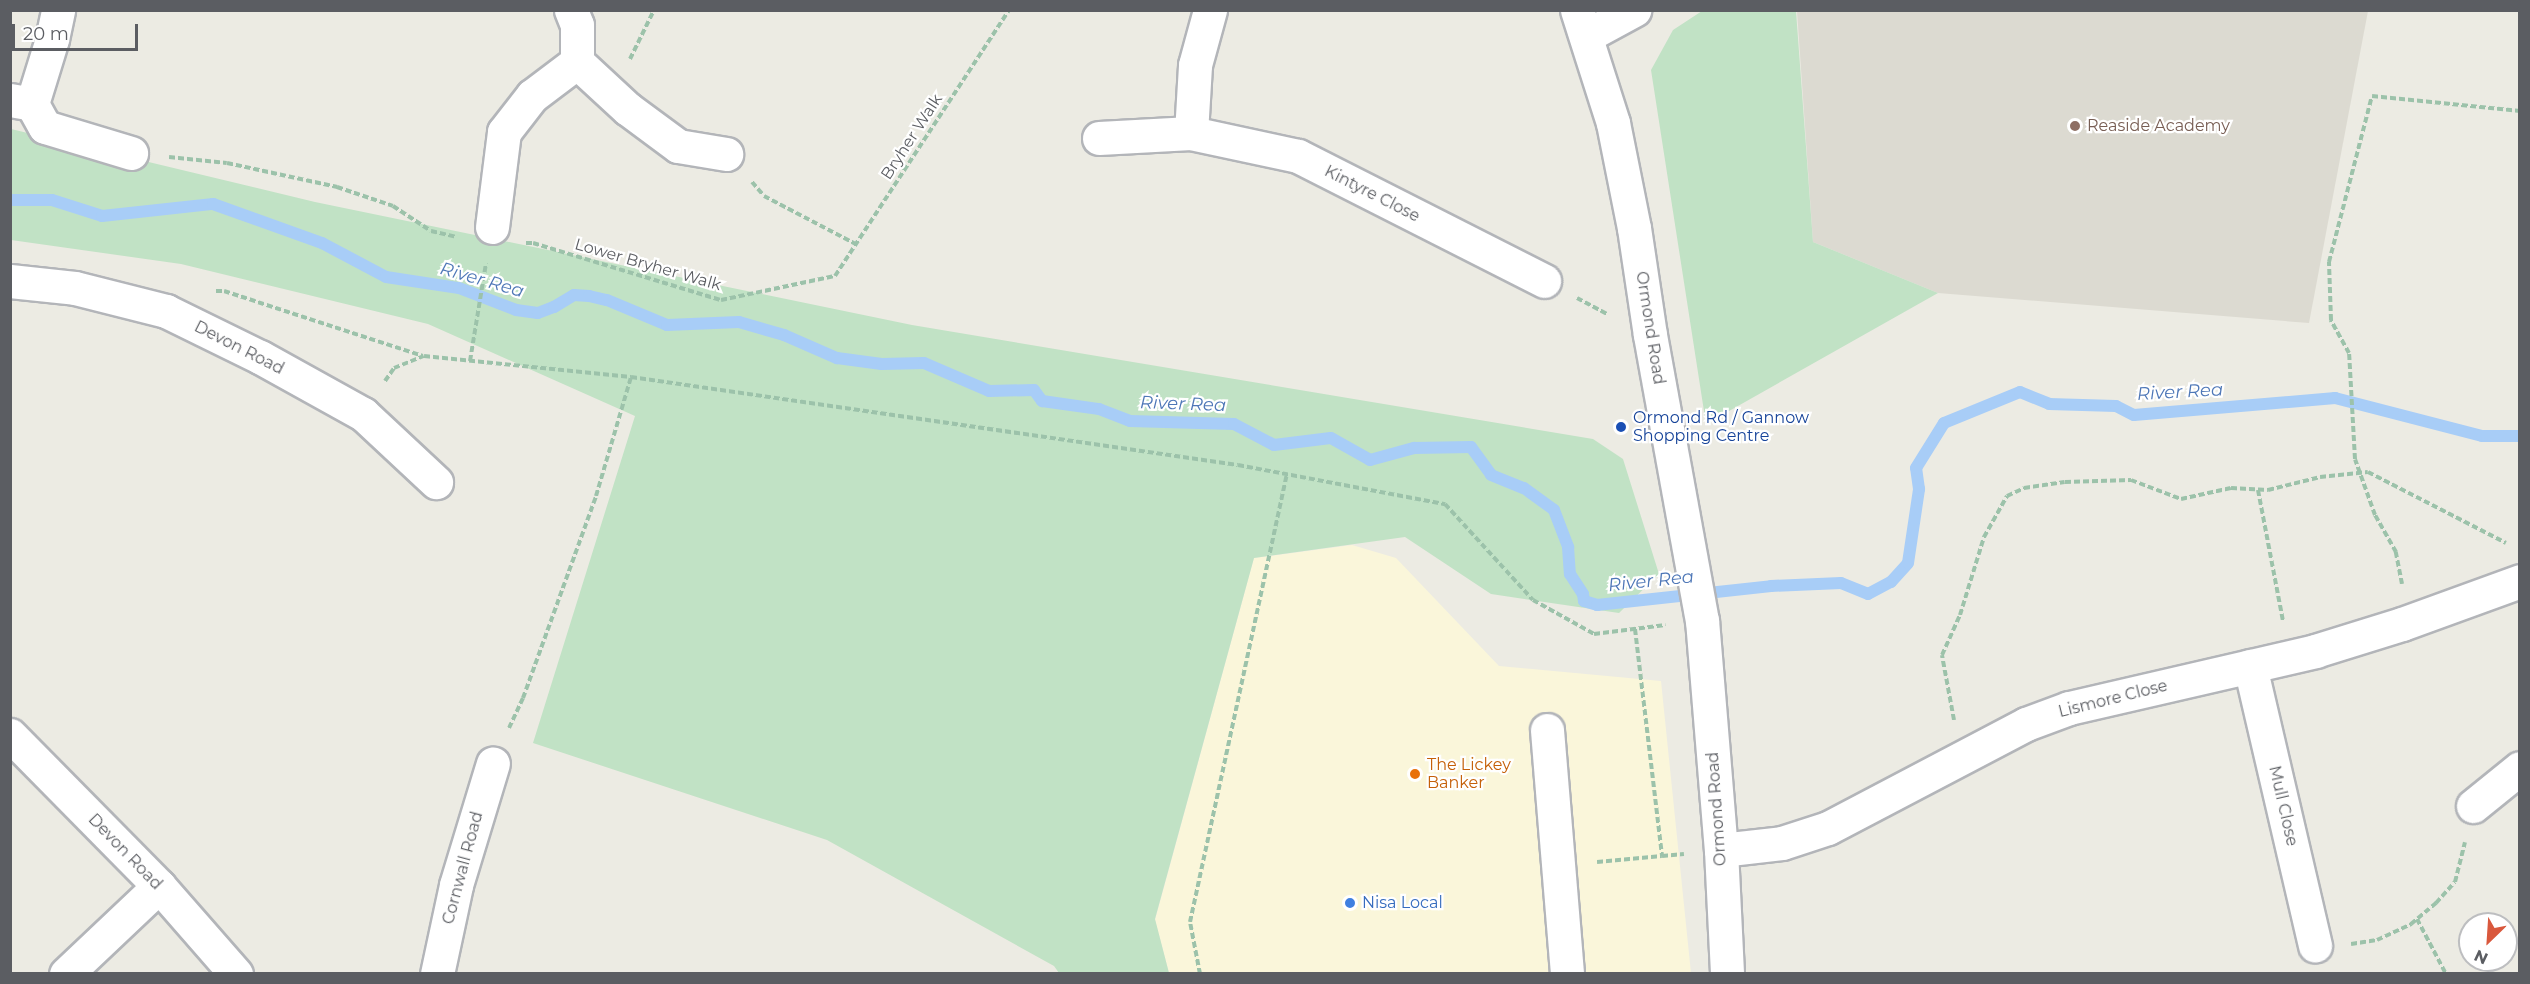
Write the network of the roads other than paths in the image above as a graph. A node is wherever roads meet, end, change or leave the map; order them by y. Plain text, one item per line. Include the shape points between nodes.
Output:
1 (58, 10) edge
2 (571, 10) edge
3 (1210, 10) edge
4 (1634, 10) edge
5 (1582, 23) edge
6 (577, 62) junction
7 (21, 102) edge
8 (1191, 133) junction
9 (1099, 138) dead end
10 (131, 153) road end
11 (726, 154) road end
12 (490, 235) road end
13 (10, 280) edge
14 (1544, 281) road end
15 (436, 482) dead end
16 (2520, 581) edge
17 (2250, 666) junction
18 (1546, 729) dead end
19 (10, 735) edge
20 (493, 763) road end
21 (2520, 768) edge
22 (2473, 806) road end
23 (1721, 850) junction
24 (159, 886) junction
25 (2315, 946) road end
26 (66, 974) edge
27 (236, 974) edge
28 (437, 974) edge
29 (1567, 974) edge
30 (1727, 974) edge

1 - 7 street via 52,39
2 - 6 street via 577,25
3 - 8 street via 1195,65
4 - 5 street
5 - 23 street, Ormond Road via 1613,123 1702,620
6 - 11 street via 678,146
6 - 12 street via 532,96 504,132
7 - 10 street via 45,127
8 - 9 street, Kintyre Close
8 - 14 street, Kintyre Close via 1298,156
13 - 15 street, Devon Road via 75,288 166,311 363,414
16 - 17 street, Lismore Close via 2402,624
17 - 23 street, Lismore Close via 2069,708 2026,724 1828,828 1782,843
17 - 25 street, Mull Close
18 - 29 street
19 - 24 street, Devon Road
20 - 28 street, Cornwall Road via 456,885
21 - 22 street
23 - 30 street, Ormond Road
24 - 26 street
24 - 27 street, Devon Road

